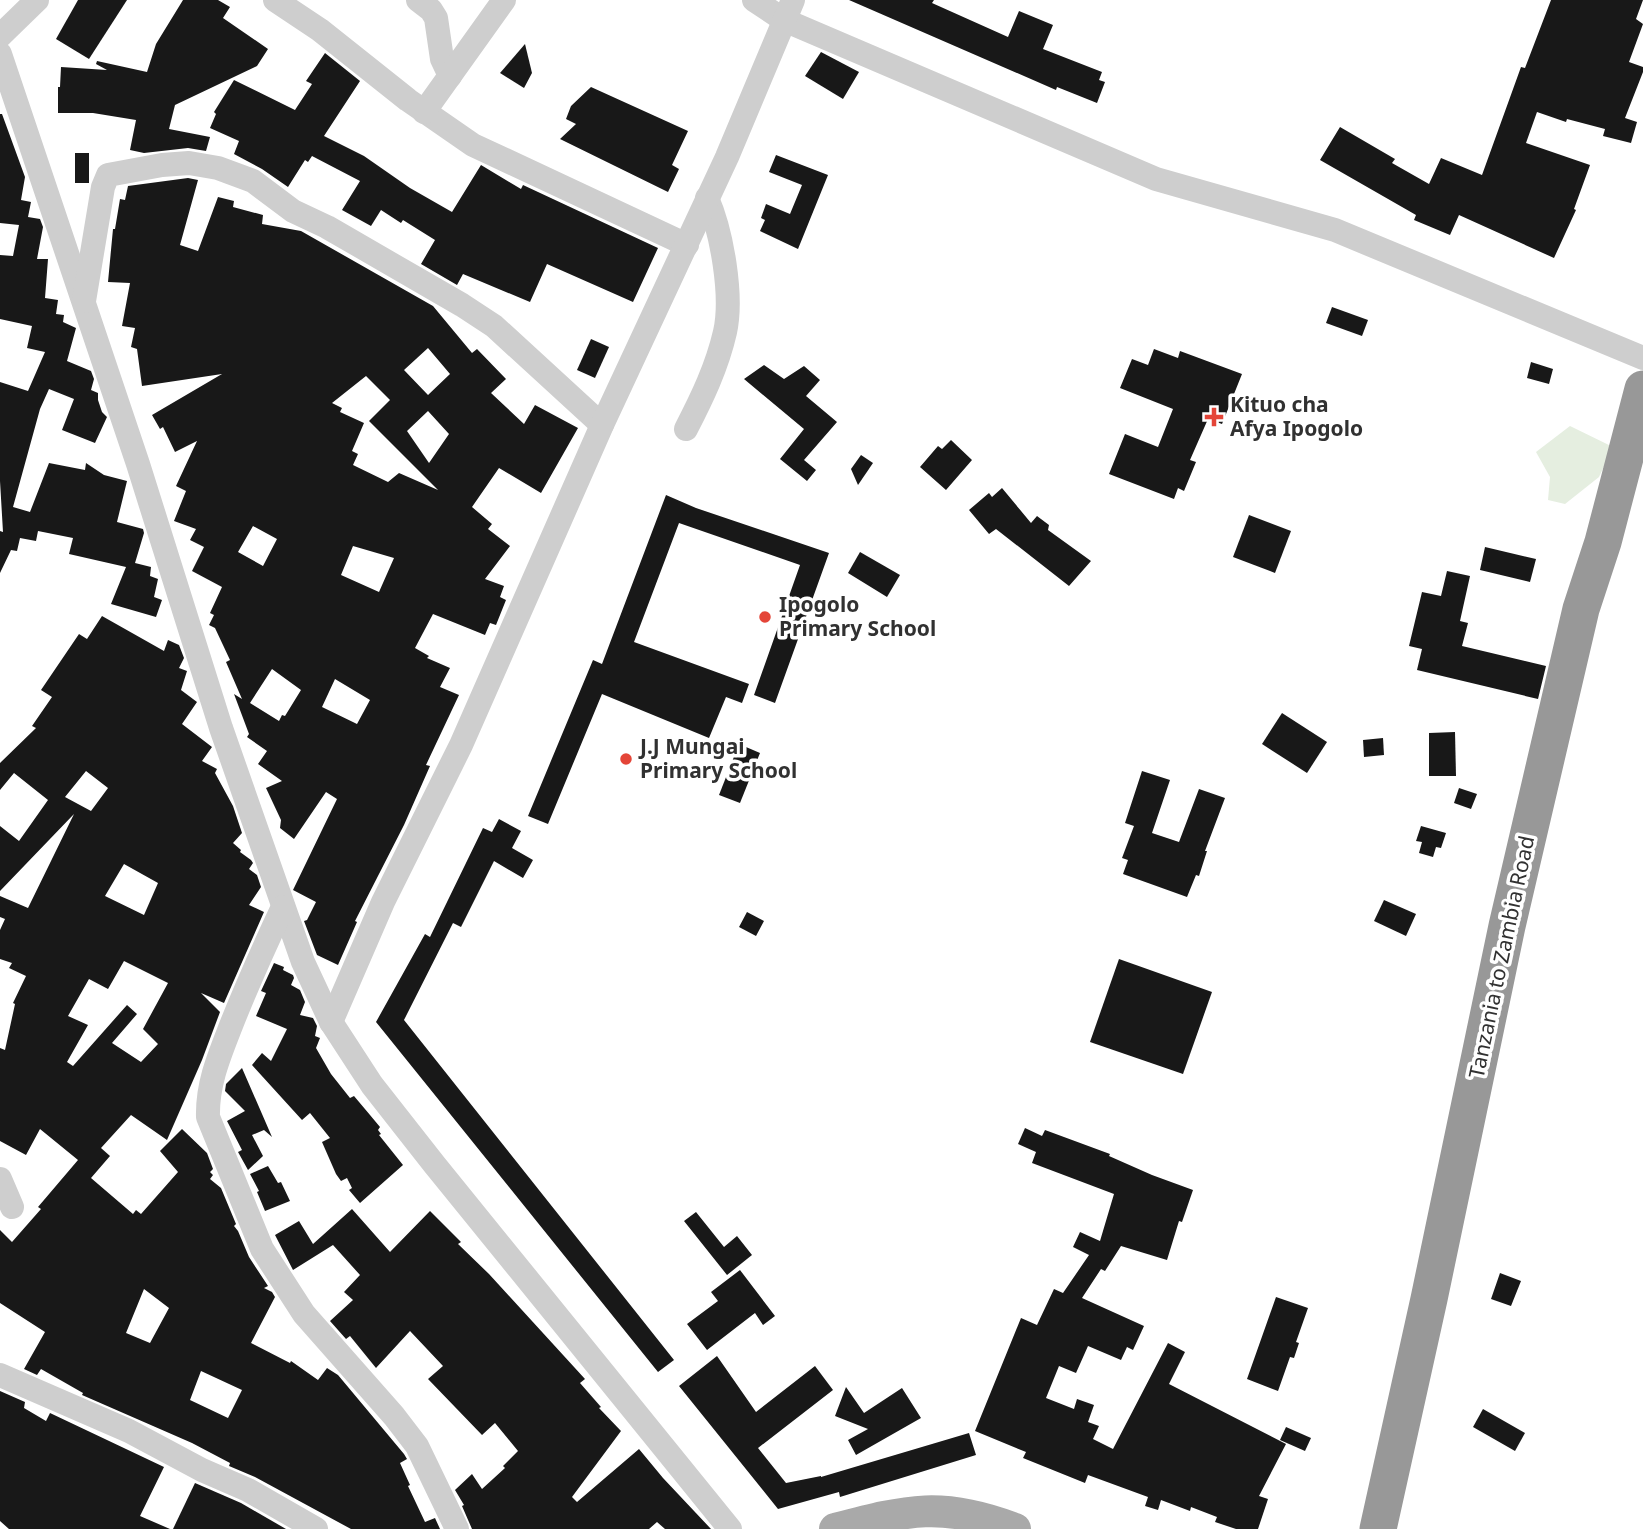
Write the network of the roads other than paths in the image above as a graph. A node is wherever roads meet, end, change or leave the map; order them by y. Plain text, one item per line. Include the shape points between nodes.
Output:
1 (37, 0) edge
2 (275, 0) edge
3 (418, 0) edge
4 (504, 0) edge
5 (754, 0) edge
6 (789, 10) edge
7 (0, 36) edge
8 (0, 54) edge
9 (450, 76) junction
10 (424, 112) junction
11 (708, 198) junction
12 (687, 244) junction
13 (84, 305) junction
14 (1643, 358) edge
15 (1643, 389) edge
16 (602, 425) junction
17 (686, 429) dead end
18 (283, 907) junction
19 (331, 1022) junction
20 (0, 1179) edge
21 (12, 1207) dead end
22 (0, 1375) edge
23 (316, 1529) edge
24 (457, 1529) edge
25 (730, 1529) edge
26 (835, 1529) edge
27 (1014, 1529) edge
28 (1378, 1529) edge

1 - 7 street
2 - 10 street
3 - 9 street via 436,19 442,59
4 - 9 street
5 - 6 street
6 - 11 street
6 - 14 street via 1145,174 1335,230
8 - 13 street
9 - 10 street
10 - 12 street via 472,145
11 - 12 street
11 - 17 street via 721,243 726,329 716,366
12 - 16 street
13 - 16 street via 108,175 189,163 218,168 253,181 293,211 483,319
13 - 18 street
15 - 28 highway, Tanzania to Zambia Road via 1581,609 1529,831
16 - 19 street via 461,745 383,902
18 - 19 street
18 - 24 street via 212,1074 208,1117 262,1249 304,1314 417,1446
19 - 25 street via 372,1086
20 - 21 street
22 - 23 street via 129,1431
26 - 27 main road via 893,1514 938,1509

